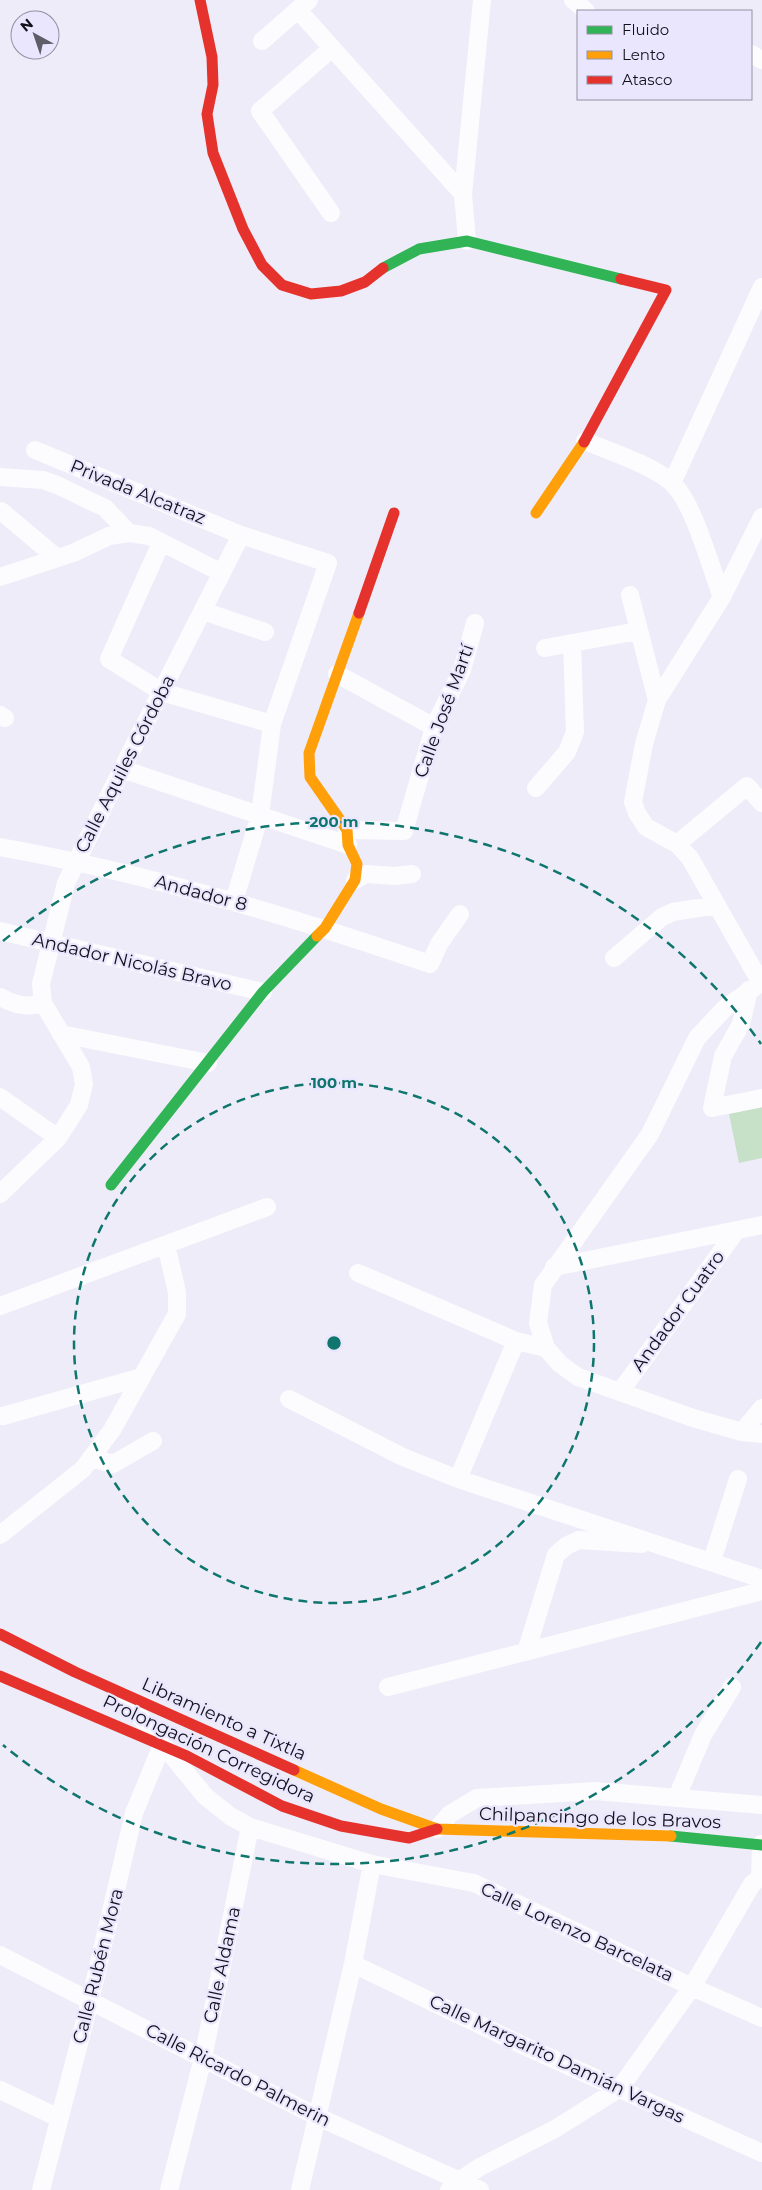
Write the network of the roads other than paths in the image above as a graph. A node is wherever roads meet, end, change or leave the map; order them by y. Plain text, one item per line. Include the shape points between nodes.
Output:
1 (200, 0) edge
2 (482, 0) edge
3 (573, 0) edge
4 (304, 5) edge
5 (585, 10) edge
6 (262, 41) dead end
7 (331, 48) junction
8 (464, 194) junction
9 (330, 213) dead end
10 (467, 241) junction
11 (762, 287) edge
12 (585, 441) junction
13 (35, 450) dead end
14 (0, 477) edge
15 (672, 483) junction
16 (1, 511) dead end
17 (394, 513) dead end
18 (536, 513) dead end
19 (762, 517) edge
20 (129, 533) junction
21 (241, 534) junction
22 (161, 543) junction
23 (57, 558) junction
24 (222, 573) junction
25 (0, 577) edge
26 (630, 595) dead end
27 (722, 597) junction
28 (203, 611) junction
29 (475, 623) dead end
30 (638, 631) junction
31 (265, 632) dead end
32 (572, 643) junction
33 (545, 648) dead end
34 (337, 674) junction
35 (162, 692) junction
36 (657, 700) junction
37 (272, 724) junction
38 (434, 727) junction
39 (122, 769) junction
40 (536, 788) dead end
41 (762, 804) edge
42 (260, 815) junction
43 (348, 837) junction
44 (677, 844) junction
45 (0, 847) edge
46 (76, 860) junction
47 (412, 874) dead end
48 (355, 880) junction
49 (234, 901) junction
50 (717, 905) junction
51 (460, 914) dead end
52 (325, 928) junction
53 (0, 931) edge
54 (51, 944) junction
55 (614, 958) dead end
56 (757, 985) edge
57 (264, 992) junction
58 (0, 997) edge
59 (43, 1003) junction
60 (61, 1034) junction
61 (208, 1062) junction
62 (0, 1097) edge
63 (762, 1098) edge
64 (58, 1138) junction
65 (110, 1185) dead end
66 (0, 1194) edge
67 (267, 1207) dead end
68 (762, 1225) edge
69 (736, 1231) junction
70 (166, 1245) junction
71 (554, 1267) junction
72 (358, 1273) dead end
73 (0, 1306) edge
74 (516, 1340) junction
75 (546, 1348) junction
76 (142, 1376) junction
77 (620, 1392) junction
78 (289, 1399) dead end
79 (762, 1408) edge
80 (3, 1416) dead end
81 (742, 1432) junction
82 (762, 1434) edge
83 (153, 1441) dead end
84 (91, 1458) junction
85 (458, 1479) junction
86 (738, 1479) dead end
87 (0, 1535) edge
88 (660, 1544) junction
89 (712, 1561) junction
90 (762, 1578) edge
91 (762, 1591) edge
92 (0, 1634) edge
93 (526, 1652) junction
94 (0, 1676) edge
95 (388, 1687) dead end
96 (732, 1687) dead end
97 (119, 1692) junction
98 (162, 1745) junction
99 (677, 1797) junction
100 (762, 1805) edge
101 (250, 1827) junction
102 (437, 1829) junction
103 (762, 1845) edge
104 (372, 1864) junction
105 (761, 1878) edge
106 (0, 1955) edge
107 (353, 1964) junction
108 (692, 1987) junction
109 (90, 2001) junction
110 (762, 2018) edge
111 (203, 2058) junction
112 (620, 2088) junction
113 (0, 2090) edge
114 (318, 2116) junction
115 (59, 2118) junction
116 (762, 2153) edge
117 (454, 2185) edge
118 (41, 2190) edge
119 (169, 2190) edge
120 (300, 2190) edge
121 (480, 2190) edge

1 - 10 street via 212,56 213,85 207,114 213,153 242,229 262,265 282,286 311,294 341,291 364,282 419,249
2 - 8 street
3 - 5 street
4 - 6 street
4 - 7 street
7 - 8 street
7 - 9 street via 260,112
8 - 10 street
10 - 12 street via 666,290
11 - 15 street
12 - 15 street via 660,474
12 - 18 street
13 - 21 street, Privada Alcatraz
14 - 20 street via 43,480 57,485 105,508
15 - 27 street via 684,498
16 - 23 street
17 - 34 street
19 - 27 street
20 - 22 street via 148,536
20 - 23 street via 109,536
21 - 24 street, Calle Aquiles Córdoba
21 - 37 street, Privada Alcatraz via 328,563
22 - 24 street
22 - 35 street via 109,659
23 - 25 street
24 - 28 street, Calle Aquiles Córdoba
26 - 30 street
27 - 36 street
28 - 31 street
28 - 35 street, Calle Aquiles Córdoba
29 - 38 street, Calle José Martí via 462,670
30 - 32 street
30 - 36 street
32 - 33 street
32 - 40 street via 575,732 567,752
34 - 38 street
34 - 43 street via 308,764 310,777
35 - 37 street
35 - 39 street, Calle Aquiles Córdoba
36 - 44 street via 644,744 633,802 646,827
37 - 42 street
38 - 43 street, Calle José Martí via 404,830
39 - 42 street
39 - 46 street, Calle Aquiles Córdoba
41 - 44 street via 747,786
42 - 43 street
42 - 49 street
43 - 48 street via 357,864
44 - 50 street via 690,858
45 - 46 street, Andador 8
46 - 49 street, Andador 8
46 - 54 street, Calle Aquiles Córdoba via 66,883
47 - 48 street via 366,874
48 - 52 street
49 - 52 street, Andador 8
50 - 55 street via 673,912 662,917
50 - 56 street
51 - 52 street via 439,944 430,964
52 - 57 street
53 - 54 street, Andador Nicolás Bravo
54 - 57 street, Andador Nicolás Bravo
54 - 59 street, Calle Aquiles Córdoba via 41,984
56 - 63 street via 723,1056 712,1108
56 - 71 street via 725,1008 697,1038 650,1134
57 - 61 street
58 - 59 street via 29,1007
59 - 60 street
60 - 61 street
60 - 64 street via 81,1067 84,1084 80,1105
61 - 65 street
62 - 64 street
64 - 66 street
67 - 70 street
68 - 69 street
69 - 71 street
69 - 77 street, Andador Cuatro
70 - 73 street
70 - 76 street via 177,1292 177,1314
71 - 75 street via 543,1286 538,1324
72 - 74 street
74 - 75 street
74 - 85 street
75 - 77 street via 578,1377
76 - 80 street
76 - 84 street via 112,1430
77 - 81 street
78 - 85 street via 403,1457
79 - 81 street
81 - 82 street
83 - 84 street via 113,1464
84 - 87 street via 83,1469
85 - 88 street
86 - 89 street
88 - 89 street
88 - 93 street via 579,1540 566,1546 556,1555
89 - 90 street
91 - 93 street
92 - 97 street, Libramiento a Tixtla
93 - 95 street
94 - 98 street, Prolongación Corregidora
96 - 99 street via 703,1736
97 - 98 street, Calle Lorenzo Barcelata
97 - 102 street, Libramiento a Tixtla via 381,1809
98 - 101 street, Calle Lorenzo Barcelata via 205,1796
98 - 102 street, Prolongación Corregidora via 282,1806 341,1826 409,1838
98 - 109 street, Calle Rubén Mora via 134,1813
99 - 100 street
99 - 102 street via 596,1791 477,1798 450,1814
101 - 104 street, Calle Lorenzo Barcelata
101 - 111 street, Calle Aldama
102 - 103 street, Chilpancingo de los Bravos via 675,1836
103 - 105 street
104 - 107 street
104 - 108 street, Calle Lorenzo Barcelata via 474,1882
105 - 108 street via 752,1884
106 - 109 street, Calle Ricardo Palmerin
107 - 112 street, Calle Margarito Damián Vargas
107 - 114 street
108 - 110 street, Calle Lorenzo Barcelata
108 - 112 street
109 - 111 street, Calle Ricardo Palmerin
109 - 115 street, Calle Rubén Mora
111 - 114 street, Calle Ricardo Palmerin
111 - 119 street, Calle Aldama
112 - 116 street, Calle Margarito Damián Vargas
112 - 117 street via 555,2129 480,2167
113 - 115 street
114 - 117 street, Calle Ricardo Palmerin
114 - 120 street
115 - 118 street, Calle Rubén Mora
117 - 121 street, Calle Ricardo Palmerin

